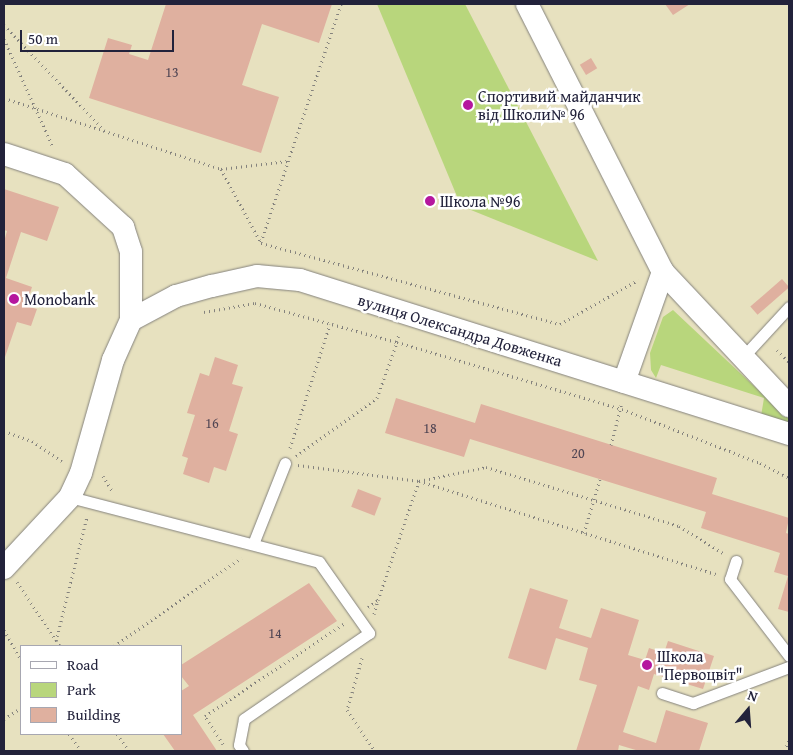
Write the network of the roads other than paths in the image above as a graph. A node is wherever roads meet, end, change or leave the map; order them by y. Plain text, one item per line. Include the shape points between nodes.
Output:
1 (527, 4) edge
2 (4, 154) edge
3 (654, 274) junction
4 (789, 306) edge
5 (131, 320) junction
6 (743, 356) junction
7 (624, 382) junction
8 (789, 406) edge
9 (789, 434) edge
10 (285, 463) road end
11 (80, 500) junction
12 (251, 548) junction
13 (736, 561) road end
14 (8, 572) edge
15 (789, 656) edge
16 (789, 667) edge
17 (662, 693) dead end
18 (243, 751) edge

1 - 3 street
2 - 5 street via 65,174 123,227 131,252
3 - 6 street
3 - 7 street
4 - 6 lane
5 - 7 street, вулиця Олександра Довженка via 176,296 212,286 258,276 300,280
5 - 11 street via 113,360 81,473
6 - 8 street
7 - 9 street, вулиця Олександра Довженка
10 - 12 lane
11 - 12 lane
11 - 14 street
12 - 18 lane via 319,562 351,619 369,633 244,719 239,745
13 - 15 lane via 730,579
16 - 17 lane via 693,703

